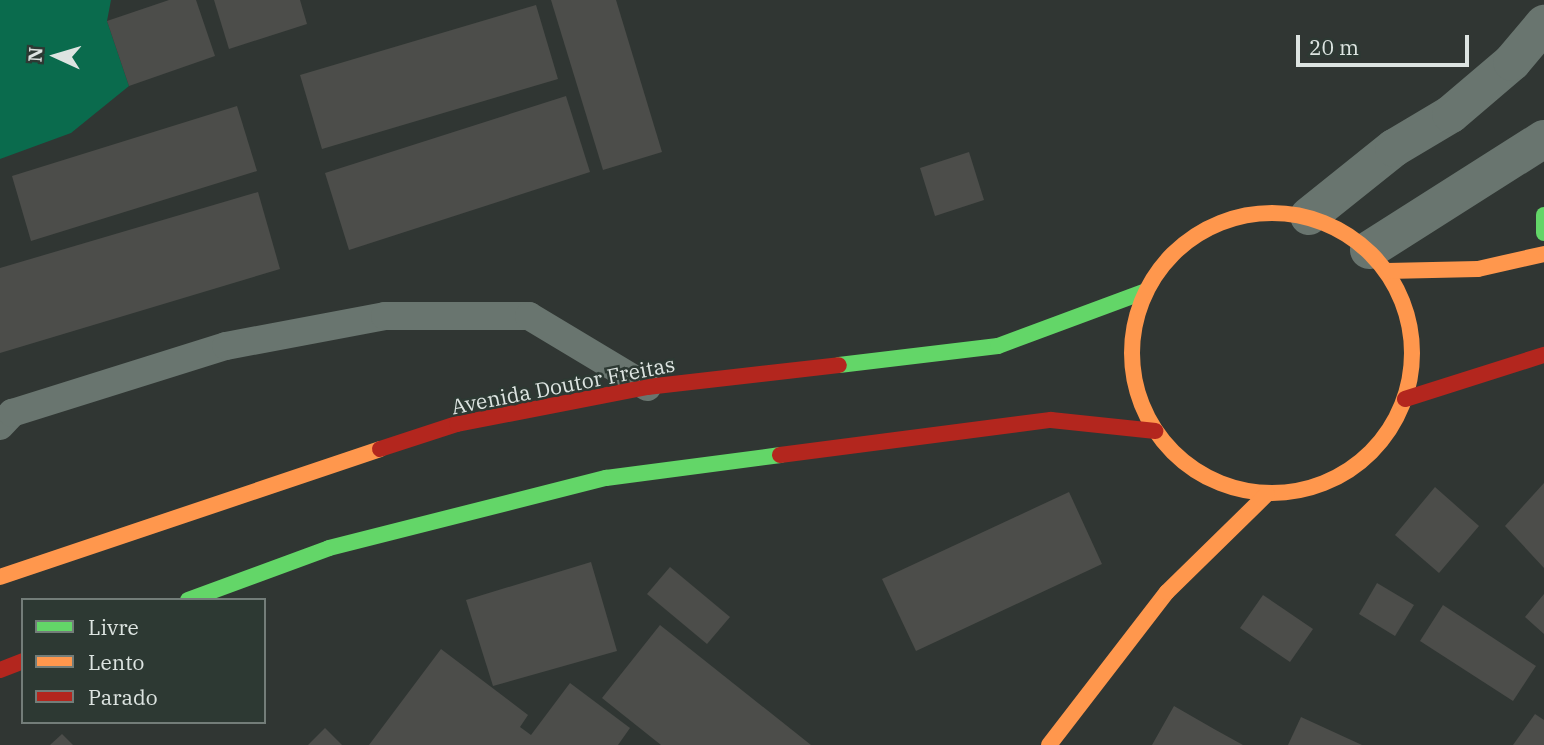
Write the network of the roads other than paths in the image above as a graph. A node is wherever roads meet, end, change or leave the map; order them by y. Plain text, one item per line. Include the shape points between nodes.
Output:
1 (1544, 24) edge
2 (1544, 139) edge
3 (1544, 215) edge
4 (1309, 216) junction
5 (1544, 233) edge
6 (1544, 254) edge
7 (1378, 261) junction
8 (1146, 291) junction
9 (1544, 355) edge
10 (647, 387) junction
11 (1405, 399) junction
12 (0, 426) edge
13 (1155, 430) junction
14 (1267, 494) junction
15 (0, 577) edge
16 (193, 598) edge
17 (21, 662) edge
18 (0, 670) edge
19 (1049, 745) edge

1 - 4 street via 1511,62 1451,114 1394,148
2 - 7 street
3 - 5 main road
4 - 7 main road via 1340,229
4 - 8 main road via 1261,212 1214,224 1174,251
6 - 7 main road via 1478,269
7 - 11 main road via 1406,311 1412,355
8 - 10 main road, Avenida Doutor Freitas via 998,346
8 - 13 main road via 1132,337 1136,386
9 - 11 main road
10 - 12 lane via 528,316 385,316 226,346 12,413
10 - 15 main road, Avenida Doutor Freitas via 457,424 189,510
11 - 14 main road via 1384,439 1352,469 1312,488
13 - 14 main road via 1185,464 1204,475 1224,486
13 - 16 main road via 1051,420 606,478 329,548
14 - 19 main road via 1167,592
17 - 18 main road

